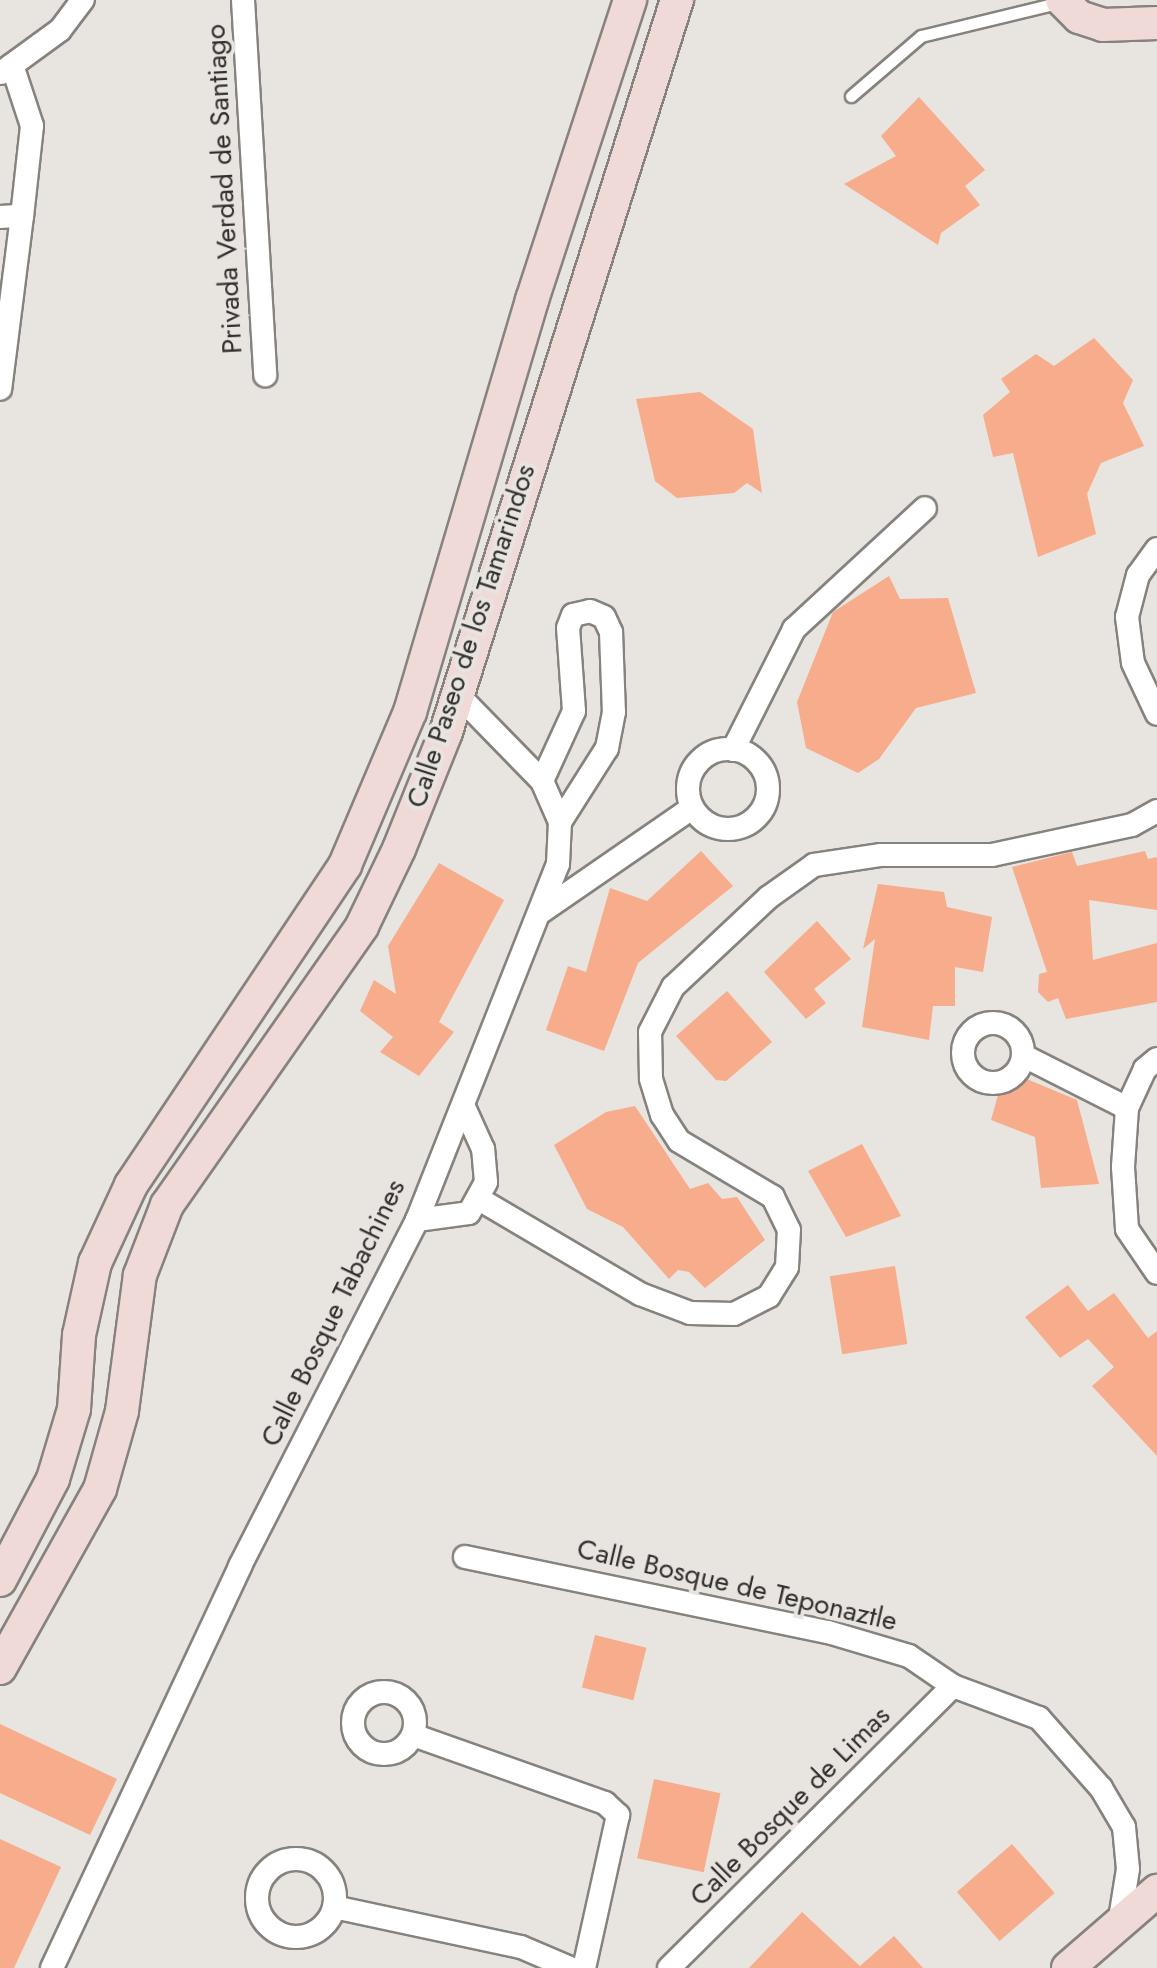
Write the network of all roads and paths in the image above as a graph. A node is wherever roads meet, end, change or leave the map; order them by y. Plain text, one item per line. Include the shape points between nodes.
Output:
1 (83, 0) edge
2 (243, 0) edge
3 (630, 0) edge
4 (677, 0) edge
5 (1062, 1) edge
6 (1157, 23) edge
7 (6, 69) edge
8 (851, 96) dead end
9 (11, 216) edge
10 (532, 300) junction
11 (573, 314) junction
12 (265, 375) dead end
13 (0, 389) edge
14 (925, 508) dead end
15 (1157, 549) edge
16 (458, 695) junction
17 (1157, 714) edge
18 (733, 750) junction
19 (542, 781) junction
20 (692, 808) junction
21 (1157, 811) edge
22 (560, 822) junction
23 (541, 912) junction
24 (1024, 1056) dead end
25 (1157, 1059) edge
26 (463, 1105) junction
27 (1127, 1108) junction
28 (479, 1199) junction
29 (417, 1220) junction
30 (1157, 1273) edge
31 (465, 1557) dead end
32 (0, 1580) edge
33 (0, 1668) edge
34 (953, 1686) junction
35 (413, 1735) dead end
36 (1157, 1891) edge
37 (334, 1907) dead end
38 (1120, 1919) junction
39 (52, 1968) edge
40 (570, 1968) edge
41 (584, 1968) edge
42 (669, 1968) edge
43 (1068, 1968) edge

1 - 7 street via 60,30
2 - 12 street, Privada Verdad de Santiago
3 - 10 street, Calle Paseo de los Tamarindos
4 - 11 street, Calle Paseo de los Tamarindos
5 - 6 street via 1103,25
5 - 8 lane via 921,36
7 - 9 street via 32,126
9 - 13 street
10 - 11 street
10 - 32 street, Calle Paseo de los Tamarindos via 410,712 345,865 131,1185 95,1263 79,1335 74,1409 53,1479
11 - 16 street, Calle Paseo de los Tamarindos
14 - 18 street via 794,629
15 - 17 street via 1138,575 1127,617 1133,663
16 - 19 street, Calle Bosque Tabachines
16 - 33 street, Calle Paseo de los Tamarindos via 362,926 167,1205 140,1275 122,1411 100,1489
18 - 20 street via 699,761 688,783
18 - 20 street via 763,770 764,806 735,828 710,825
19 - 22 street, Calle Bosque Tabachines
19 - 22 street via 574,711 568,628 573,615 590,611 604,617 611,632 614,712 607,748
20 - 23 street
21 - 28 street via 1132,825 992,855 881,855 814,865 769,897 673,987 650,1032 651,1079 662,1115 679,1141 773,1197 789,1230 787,1267 769,1296 734,1314 690,1313 640,1294
22 - 23 street, Calle Bosque Tabachines via 558,864
23 - 26 street, Calle Bosque Tabachines
24 - 27 street
25 - 27 street via 1145,1069
26 - 28 street via 483,1149 486,1182
26 - 29 street, Calle Bosque Tabachines
27 - 30 street via 1127,1229
28 - 29 street via 469,1213
29 - 39 street, Calle Bosque Tabachines via 240,1566
31 - 34 street, Calle Bosque de Teponaztle via 828,1632 909,1656
34 - 38 street, Calle Bosque de Teponaztle via 1039,1718 1101,1788 1124,1827 1128,1869
34 - 42 street, Calle Bosque de Limas
35 - 41 street via 605,1803 618,1815
36 - 38 street
37 - 40 street via 521,1947
38 - 43 street

